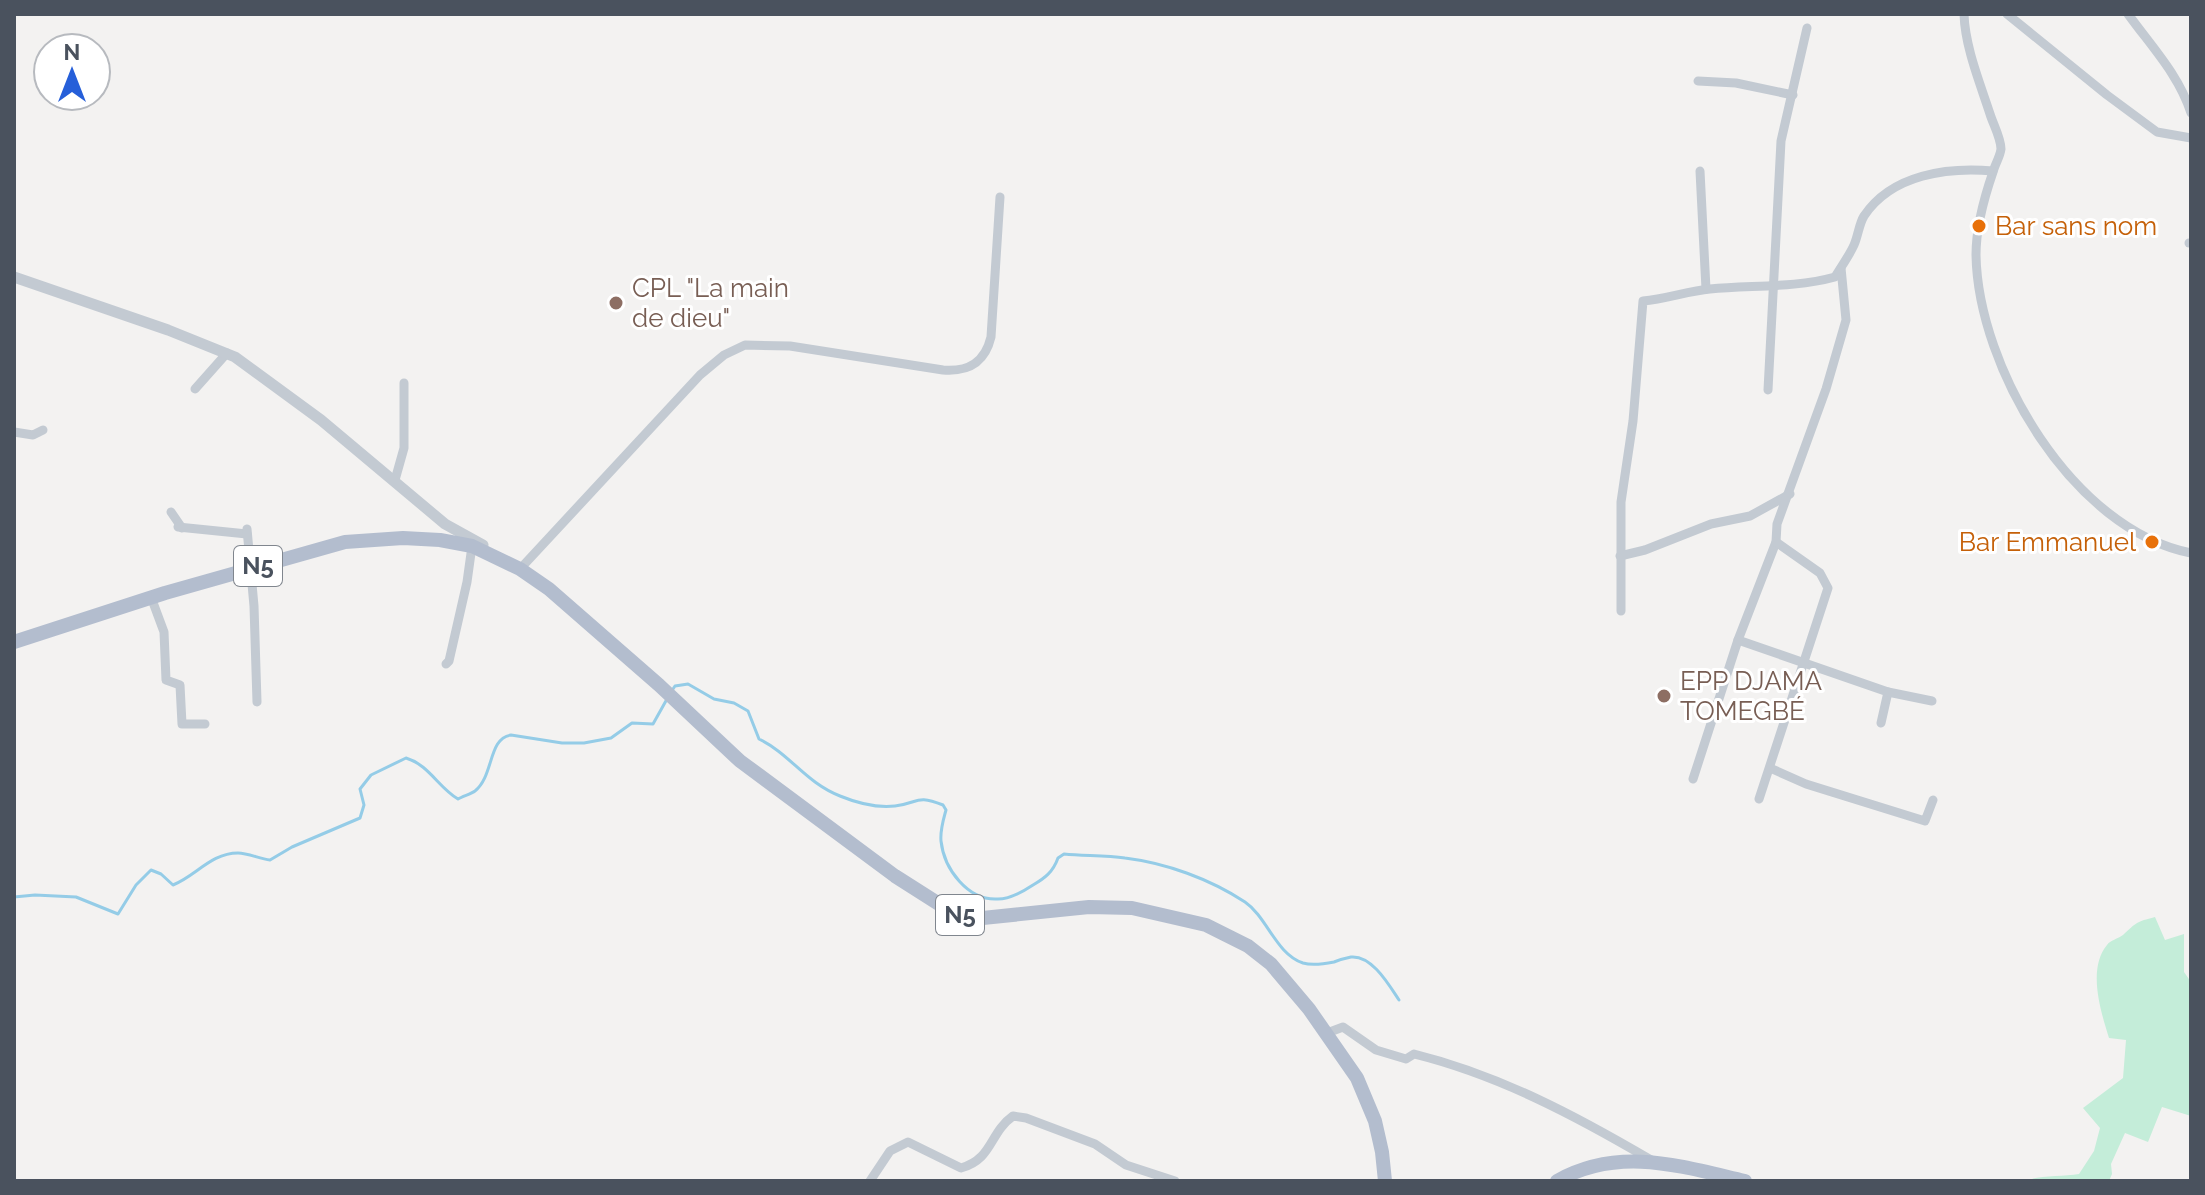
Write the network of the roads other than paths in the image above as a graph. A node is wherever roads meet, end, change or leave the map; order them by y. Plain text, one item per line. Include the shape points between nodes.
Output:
1 (1964, 14) edge
2 (2007, 14) edge
3 (2128, 14) edge
4 (1807, 28) dead end
5 (1698, 81) dead end
6 (1793, 95) junction
7 (2191, 113) edge
8 (2191, 138) edge
9 (1700, 171) dead end
10 (1993, 171) junction
11 (1000, 197) dead end
12 (1841, 267) junction
13 (14, 277) edge
14 (1775, 285) junction
15 (1706, 289) junction
16 (227, 353) junction
17 (404, 383) dead end
18 (195, 389) dead end
19 (1768, 390) dead end
20 (43, 430) dead end
21 (14, 432) edge
22 (395, 480) junction
23 (1790, 494) junction
24 (171, 512) dead end
25 (1776, 542) junction
26 (472, 546) junction
27 (2191, 553) edge
28 (1620, 556) junction
29 (514, 565) junction
30 (251, 568) junction
31 (151, 597) junction
32 (1621, 611) dead end
33 (1738, 640) junction
34 (14, 642) edge
35 (1805, 663) junction
36 (446, 664) dead end
37 (1888, 692) junction
38 (1932, 701) dead end
39 (257, 702) dead end
40 (1881, 723) dead end
41 (205, 724) dead end
42 (1770, 768) junction
43 (1693, 779) dead end
44 (1759, 799) dead end
45 (1933, 800) dead end
46 (1327, 1033) junction
47 (1654, 1162) junction
48 (870, 1181) edge
49 (1175, 1181) edge
50 (1385, 1181) edge
51 (1557, 1181) edge
52 (1745, 1181) edge

1 - 10 street via 2001,147
2 - 8 street via 2157,132
3 - 7 street via 2172,73
4 - 6 street
5 - 6 street
6 - 14 street via 1781,141
9 - 15 street
10 - 12 street via 1953,168 1893,190 1863,217
10 - 27 street via 1976,243 1980,295 2026,415 2069,474 2106,511 2146,536
11 - 29 street via 991,337 985,354 971,367 943,370 790,346 745,345 700,375
12 - 14 street via 1835,277 1817,282
12 - 23 street via 1846,320
13 - 16 street
14 - 15 street
14 - 19 street
15 - 28 street via 1643,301
16 - 18 street
16 - 22 street
17 - 22 street via 404,448
20 - 21 street via 33,435
22 - 29 street via 453,530
23 - 25 street via 1777,524
23 - 28 street via 1750,516
24 - 30 street via 180,527 247,532
25 - 33 street
25 - 35 street via 1820,573 1828,588
26 - 29 main road, N5
26 - 30 main road, N5 via 418,538 366,539
26 - 36 street
28 - 32 street
29 - 46 main road, N5 via 628,657 740,761 939,904 973,919 1117,907 1206,925 1271,964
30 - 31 main road, N5
30 - 39 street
31 - 34 main road, N5
31 - 41 street via 164,632 166,680 180,685 182,724
33 - 35 street
33 - 43 street
35 - 37 street
35 - 42 street
37 - 38 street
37 - 40 street
42 - 44 street
42 - 45 street via 1925,821
46 - 47 street via 1343,1027 1376,1050 1464,1067 1555,1106
46 - 50 main road, N5 via 1366,1096
47 - 51 main road via 1602,1164
47 - 52 main road
48 - 49 street via 890,1151 908,1142 961,1168 976,1164 1013,1116 1095,1144 1126,1165

